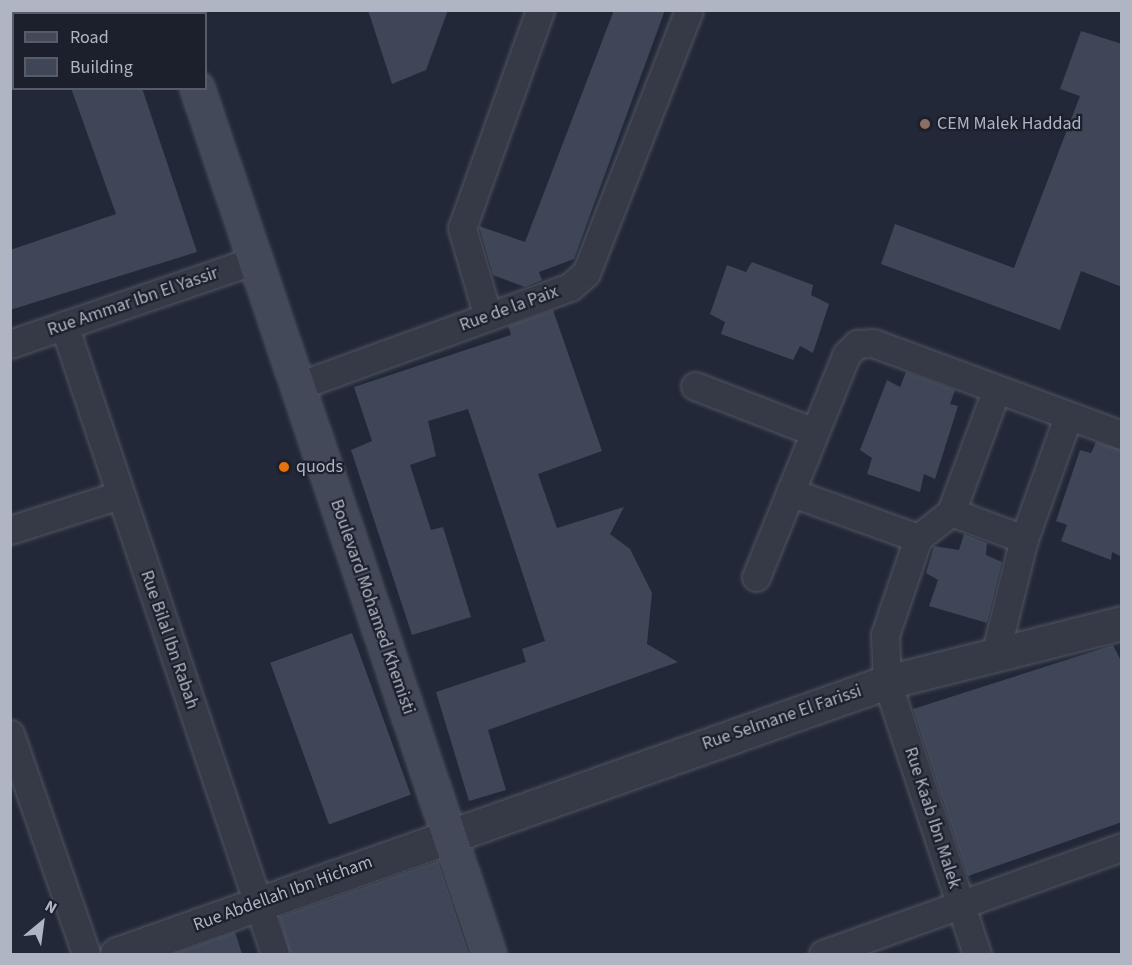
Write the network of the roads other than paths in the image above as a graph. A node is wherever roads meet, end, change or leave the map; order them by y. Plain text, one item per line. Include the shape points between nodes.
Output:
1 (540, 10) edge
2 (689, 10) edge
3 (198, 90) edge
4 (255, 260) junction
5 (488, 317) junction
6 (64, 325) junction
7 (10, 344) edge
8 (298, 386) junction
9 (695, 386) dead end
10 (996, 391) junction
11 (1068, 417) junction
12 (814, 432) junction
13 (1122, 435) edge
14 (790, 492) junction
15 (119, 495) junction
16 (951, 512) junction
17 (10, 530) edge
18 (918, 538) junction
19 (1024, 539) junction
20 (756, 577) dead end
21 (1122, 623) edge
22 (995, 655) junction
23 (887, 682) junction
24 (10, 734) edge
25 (448, 834) junction
26 (1122, 847) edge
27 (258, 904) junction
28 (961, 905) junction
29 (86, 954) edge
30 (117, 954) edge
31 (275, 954) edge
32 (489, 954) edge
33 (823, 954) edge
34 (977, 954) edge

1 - 5 street via 462,228
2 - 5 street, Rue de la Paix via 596,259 570,287
3 - 4 main road, Boulevard Mohamed Khemisti
4 - 6 street, Rue Ammar Ibn El Yassir
4 - 8 main road, Boulevard Mohamed Khemisti
5 - 8 street, Rue de la Paix
6 - 7 street, Rue Ammar Ibn El Yassir
6 - 15 street, Rue Bilal Ibn Rabah
8 - 25 main road, Boulevard Mohamed Khemisti
9 - 12 street
10 - 11 street
10 - 12 street via 873,343 857,344 846,355
10 - 16 street
11 - 13 street
11 - 19 street
12 - 14 street
14 - 18 street
14 - 20 street
15 - 17 street
15 - 27 street, Rue Bilal Ibn Rabah
16 - 18 street
16 - 19 street
18 - 23 street, Rue Kaab Ibn Malek via 885,635
19 - 22 street
21 - 22 street, Rue Selmane El Farissi
22 - 23 street, Rue Selmane El Farissi
23 - 25 street, Rue Selmane El Farissi
23 - 28 street, Rue Kaab Ibn Malek
24 - 29 street
25 - 27 street, Rue Abdellah Ibn Hicham
25 - 32 main road, Boulevard Mohamed Khemisti
26 - 28 street
27 - 30 street, Rue Abdellah Ibn Hicham
27 - 31 street, Rue Bilal Ibn Rabah
28 - 33 street
28 - 34 street, Rue Kaab Ibn Malek

